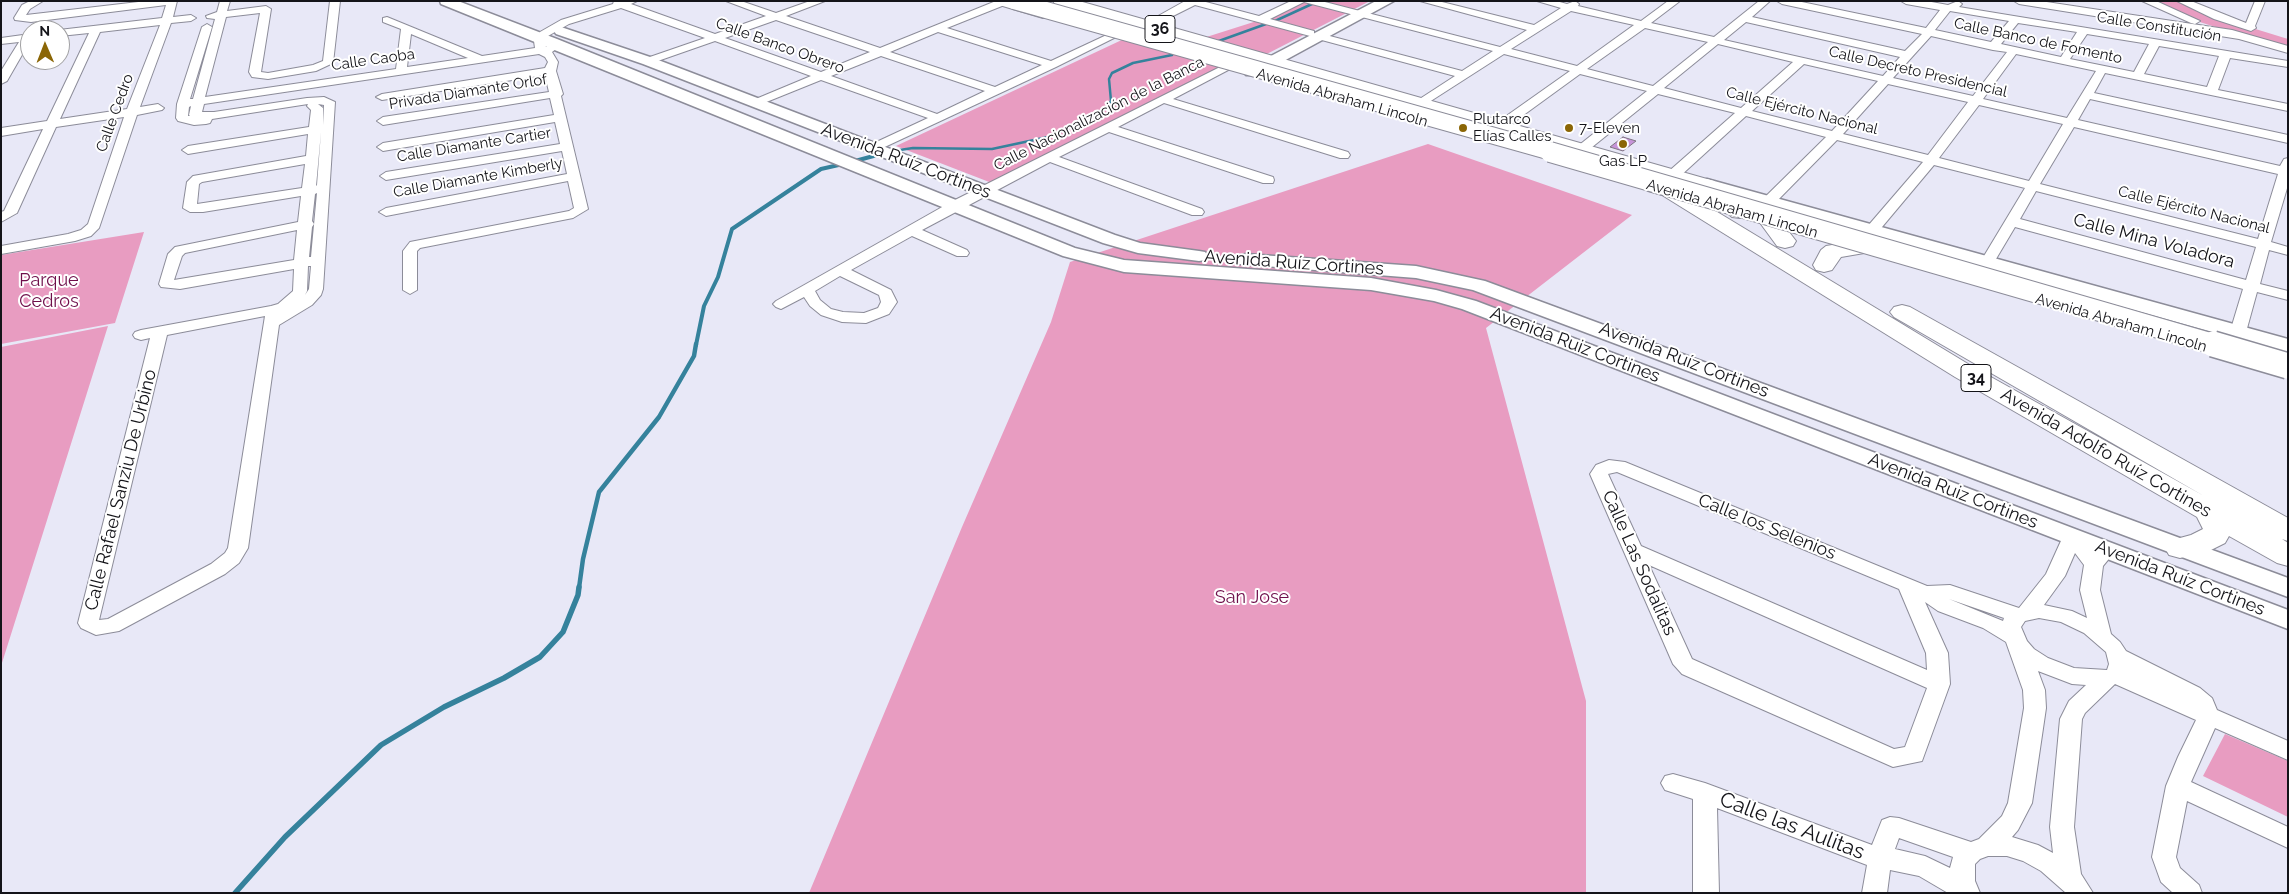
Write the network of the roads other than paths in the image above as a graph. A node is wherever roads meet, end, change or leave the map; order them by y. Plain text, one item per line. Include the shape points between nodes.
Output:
1 (38, 1) edge
2 (172, 1) edge
3 (214, 1) edge
4 (268, 1) edge
5 (335, 1) edge
6 (446, 1) edge
7 (732, 1) edge
8 (820, 1) edge
9 (1014, 1) edge
10 (1046, 1) edge
11 (1061, 1) edge
12 (1299, 1) edge
13 (1308, 1) edge
14 (1370, 1) edge
15 (1387, 1) edge
16 (1426, 1) edge
17 (1542, 1) edge
18 (1675, 1) edge
19 (1765, 1) edge
20 (1782, 1) edge
21 (1906, 1) edge
22 (1960, 1) edge
23 (2018, 1) edge
24 (2148, 1) edge
25 (2260, 1) edge
26 (622, 2) edge
27 (1003, 2) edge
28 (1194, 2) edge
29 (2188, 2) edge
30 (1574, 4) edge
31 (2052, 4) edge
32 (1949, 8) junction
33 (224, 9) edge
34 (1355, 14) junction
35 (210, 15) junction
36 (777, 17) junction
37 (191, 18) dead end
38 (1744, 18) junction
39 (2016, 19) junction
40 (167, 20) junction
41 (387, 20) dead end
42 (1260, 20) junction
43 (536, 22) dead end
44 (1642, 24) junction
45 (1147, 25) junction
46 (406, 28) junction
47 (96, 29) junction
48 (938, 29) junction
49 (1536, 29) junction
50 (2084, 30) junction
51 (70, 32) edge
52 (2246, 32) junction
53 (1928, 33) junction
54 (1117, 34) junction
55 (1316, 35) junction
56 (20, 38) edge
57 (715, 38) junction
58 (549, 39) junction
59 (2288, 39) edge
60 (1, 40) edge
61 (1716, 41) junction
62 (2156, 41) junction
63 (1993, 47) junction
64 (2288, 50) edge
65 (20, 51) edge
66 (1501, 51) junction
67 (2013, 51) junction
68 (881, 52) junction
69 (2226, 53) junction
70 (1907, 56) junction
71 (482, 60) junction
72 (648, 61) junction
73 (1801, 61) junction
74 (2063, 61) junction
75 (1242, 63) junction
76 (2288, 64) edge
77 (1052, 65) junction
78 (550, 69) junction
79 (2102, 69) junction
80 (1577, 70) junction
81 (401, 72) junction
82 (1464, 75) junction
83 (2137, 76) junction
84 (820, 77) junction
85 (1884, 80) junction
86 (1, 81) edge
87 (1656, 90) junction
88 (995, 91) junction
89 (2211, 92) junction
90 (557, 94) junction
91 (2088, 95) junction
92 (382, 97) dead end
93 (1162, 99) junction
94 (1974, 101) junction
95 (200, 102) junction
96 (318, 103) junction
97 (755, 103) junction
98 (183, 104) junction
99 (1419, 104) junction
100 (158, 108) dead end
101 (2288, 108) edge
102 (132, 112) junction
103 (1742, 112) junction
104 (561, 117) junction
105 (938, 118) junction
106 (192, 119) junction
107 (383, 121) dead end
108 (2072, 123) junction
109 (50, 125) junction
110 (1499, 126) junction
111 (330, 127) junction
112 (1110, 128) junction
113 (315, 130) junction
114 (1, 132) edge
115 (1834, 136) junction
116 (2288, 139) edge
117 (568, 146) junction
118 (383, 147) dead end
119 (874, 148) junction
120 (1582, 149) junction
121 (188, 150) dead end
122 (1344, 155) dead end
123 (1050, 158) junction
124 (311, 159) junction
125 (1931, 160) junction
126 (866, 169) junction
127 (2287, 169) edge
128 (386, 176) dead end
129 (576, 176) junction
130 (958, 180) junction
131 (1268, 180) dead end
132 (1671, 183) junction
133 (2034, 186) junction
134 (316, 189) junction
135 (985, 191) junction
136 (1719, 195) junction
137 (956, 205) junction
138 (1768, 211) junction
139 (386, 212) dead end
140 (1197, 212) dead end
141 (979, 215) junction
142 (1, 218) edge
143 (1063, 221) junction
144 (2010, 221) junction
145 (307, 224) junction
146 (911, 230) junction
147 (1743, 237) junction
148 (1867, 238) junction
149 (1785, 241) junction
150 (2263, 245) junction
151 (1056, 247) joint
152 (1, 250) edge
153 (2288, 251) edge
154 (962, 252) dead end
155 (317, 260) junction
156 (1988, 261) junction
157 (301, 263) junction
158 (1824, 265) junction
159 (841, 271) junction
160 (2252, 286) junction
161 (410, 290) dead end
162 (808, 291) junction
163 (2288, 296) edge
164 (781, 304) dead end
165 (273, 317) junction
166 (160, 331) junction
167 (1541, 331) junction
168 (2238, 332) junction
169 (141, 335) dead end
170 (2288, 346) edge
171 (2288, 351) edge
172 (2288, 366) edge
173 (2288, 372) edge
174 (1754, 387) junction
175 (1609, 466) joint
176 (2031, 491) junction
177 (2210, 499) junction
178 (2288, 531) edge
179 (2072, 536) junction
180 (2180, 548) junction
181 (1633, 550) junction
182 (2288, 556) edge
183 (2103, 557) junction
184 (2288, 588) edge
185 (1916, 589) junction
186 (2023, 614) junction
187 (2288, 620) edge
188 (2102, 637) junction
189 (2015, 640) junction
190 (2113, 670) junction
191 (1939, 684) junction
192 (2209, 717) junction
193 (2288, 751) edge
194 (1673, 783) dead end
195 (2178, 786) junction
196 (1705, 792) junction
197 (2288, 838) edge
198 (1979, 849) junction
199 (1880, 859) junction
200 (2075, 885) edge
201 (1706, 893) edge
202 (1874, 893) edge
203 (1967, 893) edge
204 (2190, 893) edge

1 - 2 street via 26,6 19,18
2 - 40 street, Calle Cedro
3 - 35 street
4 - 33 street via 263,6
5 - 33 street via 328,63 268,76 256,75 255,72 266,10
6 - 58 street, Avenida Ruíz Cortines
7 - 36 street
8 - 36 street
9 - 172 main road, Avenida Abraham Lincoln / 36, bridge via 1726,202
10 - 171 main road, 36 via 1518,137
11 - 45 main road, Avenida Abraham Lincoln / 36
12 - 42 street
13 - 34 street, Calle Ejército Nacional
14 - 34 main road
15 - 34 main road
16 - 49 street
17 - 30 street, Calle Decreto Presidencial
18 - 44 street
19 - 38 street
20 - 53 street, Calle Banco de Fomento
21 - 32 street, Calle Constitución
22 - 32 street
23 - 31 street
24 - 52 street via 2184,18
25 - 52 street
26 - 57 street, Calle Banco Obrero
26 - 58 street, Calle Caoba
27 - 48 street
27 - 54 main road, Avenida Abraham Lincoln / 36
28 - 42 street
28 - 45 street
29 - 52 street
30 - 44 street, Calle Decreto Presidencial
30 - 49 street
31 - 52 street
32 - 39 street, Calle Constitución
32 - 53 street
33 - 35 street
33 - 95 street
34 - 55 main road
34 - 66 street, Calle Ejército Nacional
35 - 98 street
36 - 57 street
36 - 68 street
37 - 40 street
38 - 61 street
38 - 70 street
39 - 50 street, Calle Constitución
39 - 63 street
40 - 47 street
40 - 102 street, Calle Cedro
41 - 46 street
42 - 55 street
43 - 58 street, Avenida Ruíz Cortines
44 - 61 street, Calle Decreto Presidencial
44 - 80 street
45 - 75 main road, Avenida Abraham Lincoln / 36
46 - 71 street
46 - 81 street
47 - 51 street
47 - 109 street
48 - 68 street
48 - 77 street
49 - 66 street
50 - 62 street, Calle Constitución
50 - 74 street
52 - 59 street
52 - 64 street
53 - 63 street, Calle Banco de Fomento
53 - 70 street
54 - 75 main road, Avenida Abraham Lincoln / 36
54 - 77 street
55 - 75 main road
55 - 82 street
56 - 60 street
57 - 72 street
57 - 84 street, Calle Banco Obrero
58 - 71 street, Calle Caoba
58 - 72 street, Avenida Ruíz Cortines
58 - 78 street via 540,56
58 - 126 street, Avenida Ruíz Cortines
61 - 73 street, Calle Decreto Presidencial
61 - 87 street
62 - 69 street, Calle Constitución
62 - 83 street
63 - 67 street, Calle Banco de Fomento
65 - 86 street
66 - 80 street, Calle Ejército Nacional
66 - 82 street
67 - 74 street, Calle Banco de Fomento
67 - 94 street
68 - 84 street
68 - 88 street
69 - 76 street, Calle Constitución
69 - 89 street
70 - 85 street
71 - 81 street, Calle Caoba
72 - 97 street, Avenida Ruíz Cortines
73 - 85 street, Calle Decreto Presidencial
73 - 103 street
74 - 79 street, Calle Banco de Fomento
75 - 93 street, Calle Nacionalización de la Banca
75 - 99 main road, Avenida Abraham Lincoln / 36
75 - 132 main road, Avenida Abraham Lincoln / 36
77 - 88 street
78 - 90 street
78 - 92 street
79 - 83 street, Calle Banco de Fomento
79 - 91 street
80 - 87 street, Calle Ejército Nacional
80 - 110 street
81 - 95 street, Calle Caoba
82 - 99 street
83 - 89 street, Calle Banco de Fomento
84 - 97 street
84 - 105 street, Calle Banco Obrero
85 - 94 street, Calle Decreto Presidencial
85 - 115 street
87 - 103 street, Calle Ejército Nacional
87 - 120 street
88 - 105 street
89 - 101 street, Calle Banco de Fomento
90 - 104 street
90 - 107 street, Privada Diamante Orlof
91 - 108 street
91 - 116 street
93 - 112 street, Calle Nacionalización de la Banca
93 - 122 street
94 - 108 street, Calle Decreto Presidencial
94 - 125 street
95 - 98 street, Calle Caoba
95 - 106 street
96 - 106 street via 212,120
96 - 111 street via 329,102
96 - 113 street
97 - 119 street, Avenida Ruíz Cortines
98 - 106 street via 182,118
99 - 110 main road, Avenida Abraham Lincoln / 36
100 - 102 street
102 - 109 street
102 - 152 street, Calle Cedro via 94,225 86,233 70,238
103 - 115 street, Calle Ejército Nacional
103 - 132 street
104 - 117 street
104 - 118 street
105 - 119 street
108 - 127 street, Calle Decreto Presidencial
108 - 133 street
109 - 114 street
109 - 142 street via 10,213
110 - 120 main road, Avenida Abraham Lincoln / 36
111 - 113 street
111 - 134 street
112 - 123 street, Calle Nacionalización de la Banca
112 - 131 street
113 - 121 street
113 - 124 street
115 - 125 street, Calle Ejército Nacional
115 - 138 street
117 - 128 street, Calle Diamante Cartier
117 - 129 street
119 - 130 street, Avenida Ruíz Cortines
120 - 132 main road, Avenida Abraham Lincoln / 36
123 - 135 street, Calle Nacionalización de la Banca
123 - 140 street
124 - 134 street
124 - 134 street via 198,179 193,182 190,208
125 - 133 street, Calle Ejército Nacional
125 - 148 street
126 - 130 street via 898,175 946,193 958,194 966,189
126 - 137 street, Avenida Ruíz Cortines
127 - 150 street
129 - 139 street, Calle Diamante Kimberly
129 - 161 street via 579,212 415,245 410,251
130 - 135 street, Avenida Ruíz Cortines
132 - 136 main road, Avenida Abraham Lincoln / 36
132 - 147 main road, Avenida Adolfo Ruíz Cortines / 34
133 - 144 street
133 - 150 street, Calle Ejército Nacional
134 - 145 street
134 - 155 street
135 - 137 street, Calle Nacionalización de la Banca
135 - 143 street, Avenida Ruíz Cortines
136 - 138 main road, Avenida Abraham Lincoln / 36
136 - 147 main road
136 - 149 main road, Avenida Adolfo Ruíz Cortines / 34
137 - 141 street, Avenida Ruíz Cortines
137 - 146 street, Calle Nacionalización de la Banca
138 - 148 main road, Avenida Abraham Lincoln / 36
138 - 149 main road
141 - 143 street via 976,210 979,207 994,205 1032,218
141 - 151 street, Avenida Ruíz Cortines
143 - 174 street, Avenida Ruíz Cortines via 1138,248 1176,254 1416,272 1478,285
144 - 156 street
144 - 160 street, Calle Mina Voladora
145 - 157 street
145 - 157 street via 180,250 175,254 166,284 180,285
146 - 154 street
146 - 159 street, Calle Nacionalización de la Banca
147 - 177 main road, Avenida Adolfo Ruíz Cortines / 34 via 1956,367 2037,412 2060,413
148 - 156 main road, Avenida Abraham Lincoln / 36
148 - 158 main road via 1834,251
148 - 173 main road, Avenida Abraham Lincoln / 36
149 - 158 main road, Avenida Adolfo Ruíz Cortines / 34
150 - 153 street, Calle Ejército Nacional
150 - 160 street
151 - 167 street, Avenida Ruiz Cortines via 1124,266 1402,289 1469,305
155 - 157 street
155 - 165 street via 314,295 298,308
156 - 168 main road, Avenida Abraham Lincoln / 36
157 - 165 street via 300,291
158 - 177 main road, Avenida Adolfo Ruíz Cortines / 34
159 - 162 street, Calle Nacionalización de la Banca
159 - 162 street via 886,293 889,302 884,310 866,318 842,317 826,312
160 - 163 street, Calle Mina Voladora
160 - 168 street
162 - 164 street, Calle Nacionalización de la Banca
165 - 166 street
165 - 166 street, Calle Rafael Sanziu De Urbino via 238,548 232,558 218,569 112,626 96,628 88,623
166 - 169 street
167 - 174 street via 1551,326 1578,327 1718,379
167 - 179 street, Avenida Ruiz Cortines
168 - 170 main road, Avenida Abraham Lincoln / 36
174 - 176 street, Avenida Ruíz Cortines
175 - 181 street, Calle Las Sodalitas via 1599,474
175 - 185 street, Calle los Selenios via 1619,466
176 - 179 street via 2057,514
176 - 180 street, Avenida Ruíz Cortines
177 - 178 main road, Avenida Adolfo Ruíz Cortines / 34
177 - 180 main road via 2218,529 2214,536
177 - 182 main road, Avenida Adolfo Ruíz Cortines / 34
179 - 183 street, Avenida Ruíz Cortines
179 - 186 street via 2055,576
180 - 184 street, Avenida Ruíz Cortines
181 - 191 street
181 - 191 street, Calle Las Sodalitas via 1684,664 1893,758 1914,755
183 - 187 street, Avenida Ruíz Cortines
183 - 188 street via 2090,590
185 - 186 street, Calle los Selenios via 1950,592
185 - 189 street, Calle los Selenios via 1945,606 1990,623
185 - 191 street via 1937,653
186 - 188 street, Calle los Selenios via 2046,612 2065,616
186 - 189 street via 2013,620 2010,627
188 - 190 street via 2113,647
189 - 190 street, Calle los Selenios via 2027,654 2056,671 2088,679
189 - 198 street via 2034,690 2035,708 2020,803 2010,823
190 - 192 street via 2192,694 2204,704
190 - 200 street via 2076,707 2071,719 2062,827
192 - 193 street
192 - 195 street
194 - 196 street, Calle las Aulitas
195 - 197 street
195 - 204 street via 2164,857 2170,874
196 - 199 street, Calle las Aulitas
196 - 201 street
198 - 199 street via 1889,828
198 - 200 street via 2007,846 2028,852 2050,863
198 - 203 street via 1964,860 1963,882
199 - 202 street
199 - 203 street, Calle las Aulitas via 1900,860 1925,868 1951,880

